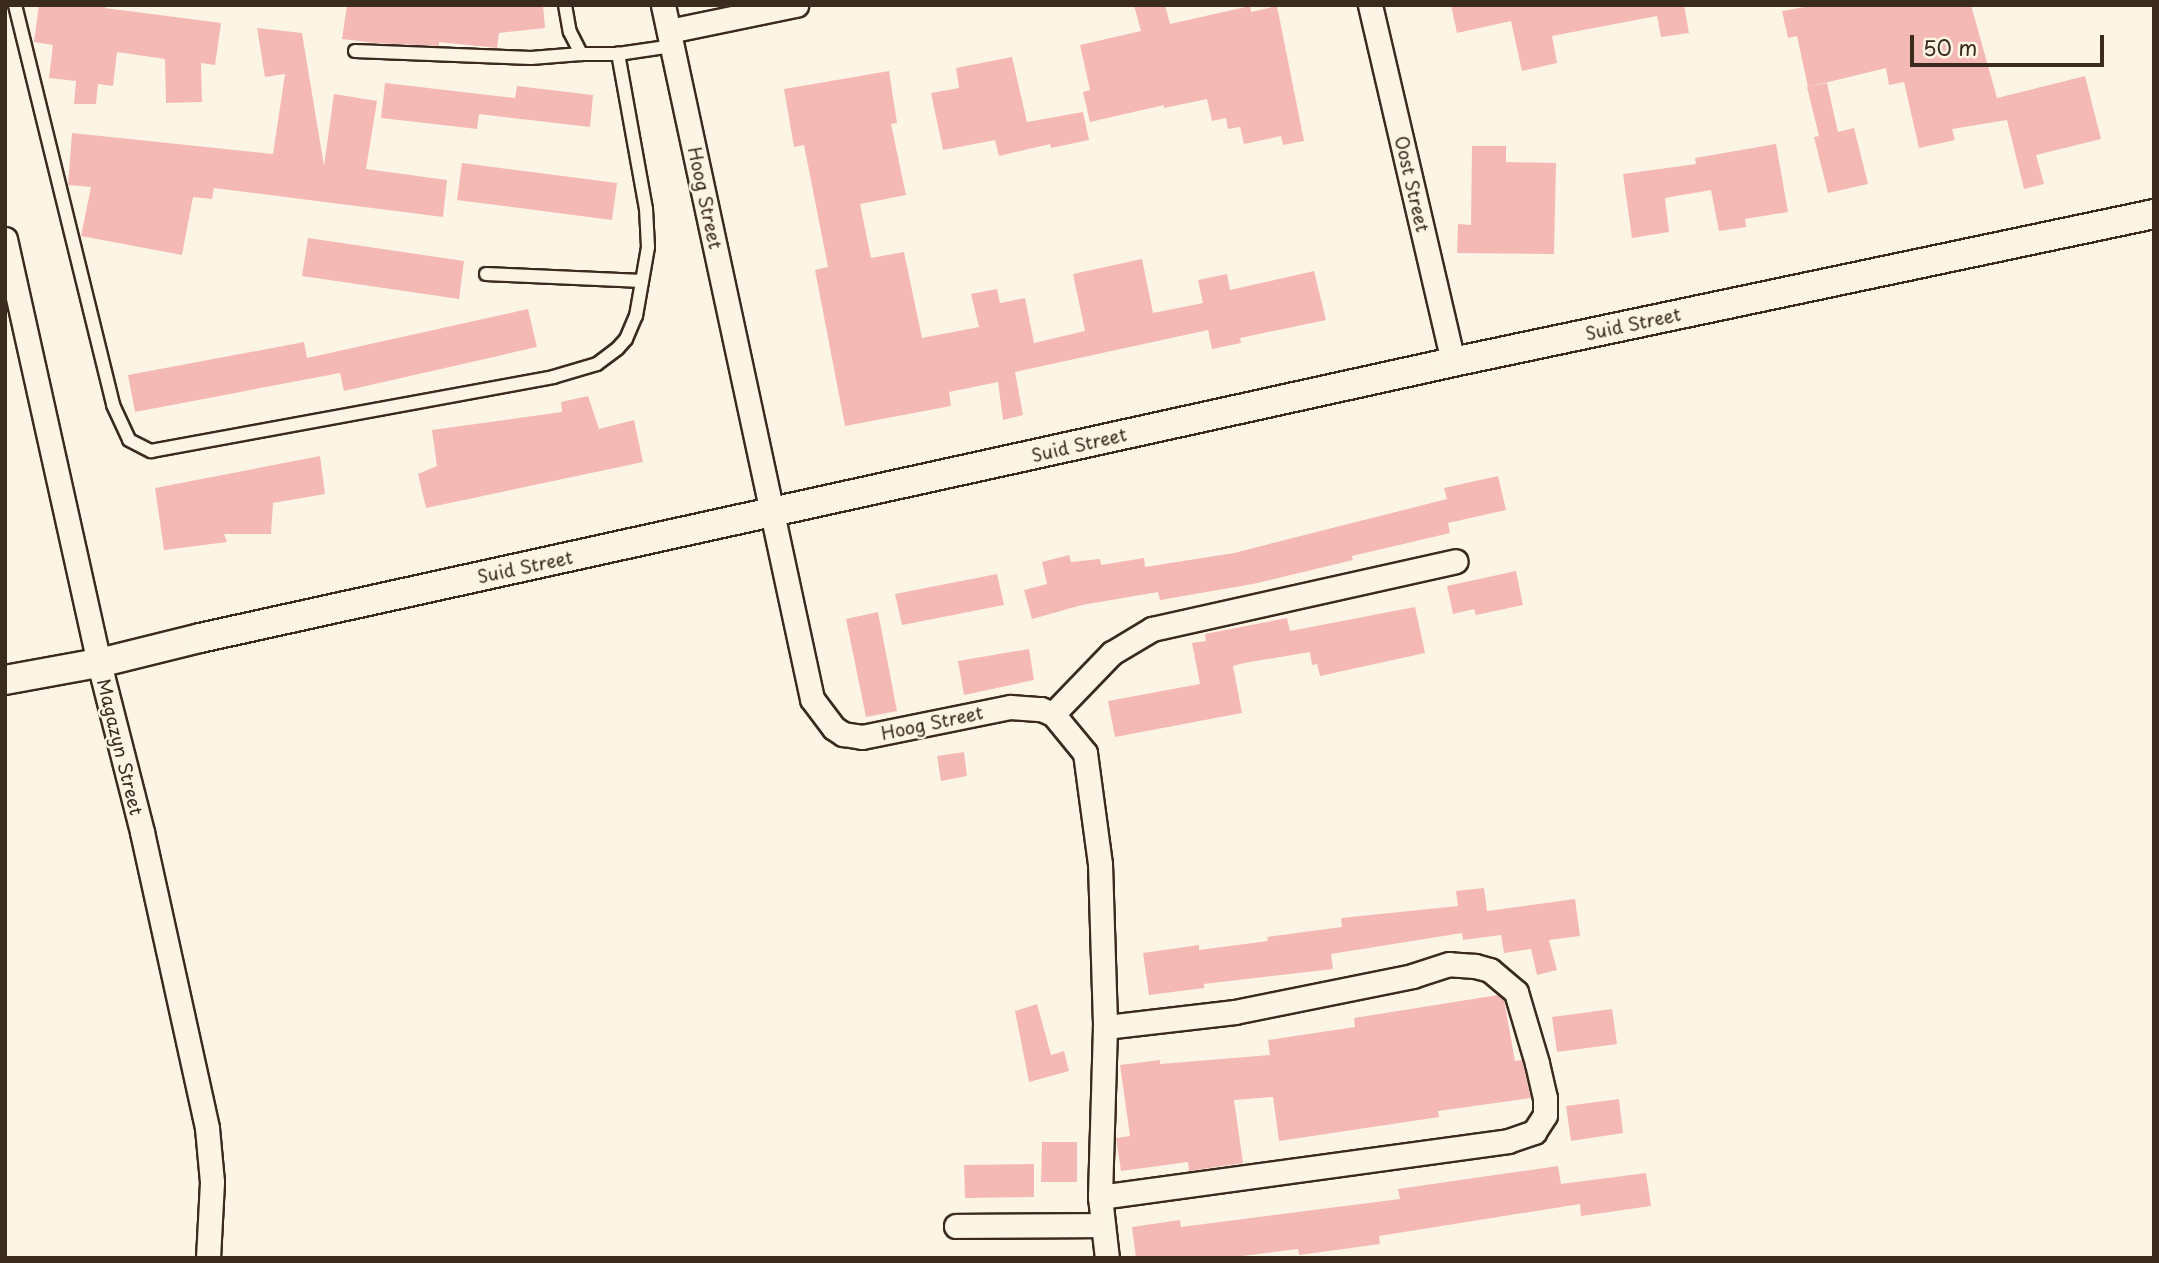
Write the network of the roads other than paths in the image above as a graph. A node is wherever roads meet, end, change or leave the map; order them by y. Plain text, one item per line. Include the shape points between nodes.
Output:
1 (15, 5) edge
2 (565, 5) edge
3 (663, 5) edge
4 (796, 5) edge
5 (1370, 5) edge
6 (671, 38) junction
7 (355, 51) dead end
8 (581, 54) junction
9 (618, 54) junction
10 (2154, 215) edge
11 (5, 239) edge
12 (485, 274) dead end
13 (642, 281) junction
14 (1453, 362) junction
15 (773, 513) junction
16 (1455, 561) dead end
17 (99, 663) junction
18 (5, 680) edge
19 (1053, 714) junction
20 (1105, 1027) junction
21 (1100, 1197) junction
22 (1102, 1225) junction
23 (956, 1226) dead end
24 (208, 1258) edge
25 (1107, 1258) edge

1 - 13 lane via 113,405 129,440 144,450 552,377 597,364 626,339 636,316
2 - 8 lane via 570,32
3 - 6 street, Hoog Street
4 - 6 street
5 - 14 street, Oost Street
6 - 9 lane
6 - 15 street, Hoog Street
7 - 8 lane via 531,58
8 - 9 lane
9 - 13 lane via 646,209 648,247
10 - 14 street, Suid Street
11 - 17 street, Magazyn Street
12 - 13 lane
14 - 15 street, Suid Street
15 - 17 street, Suid Street
15 - 19 street, Hoog Street via 812,699 834,729 862,737 1010,707
16 - 19 street via 1152,629 1112,653
17 - 18 street, Suid Street
17 - 24 street, Magazyn Street via 142,832 207,1128 212,1182
19 - 20 street via 1085,753 1095,811
20 - 21 street
20 - 21 street via 1235,1012 1413,976 1449,964 1475,966 1490,970 1516,992 1537,1063 1545,1115 1534,1132 1508,1141
21 - 22 street
22 - 23 street
22 - 25 street

